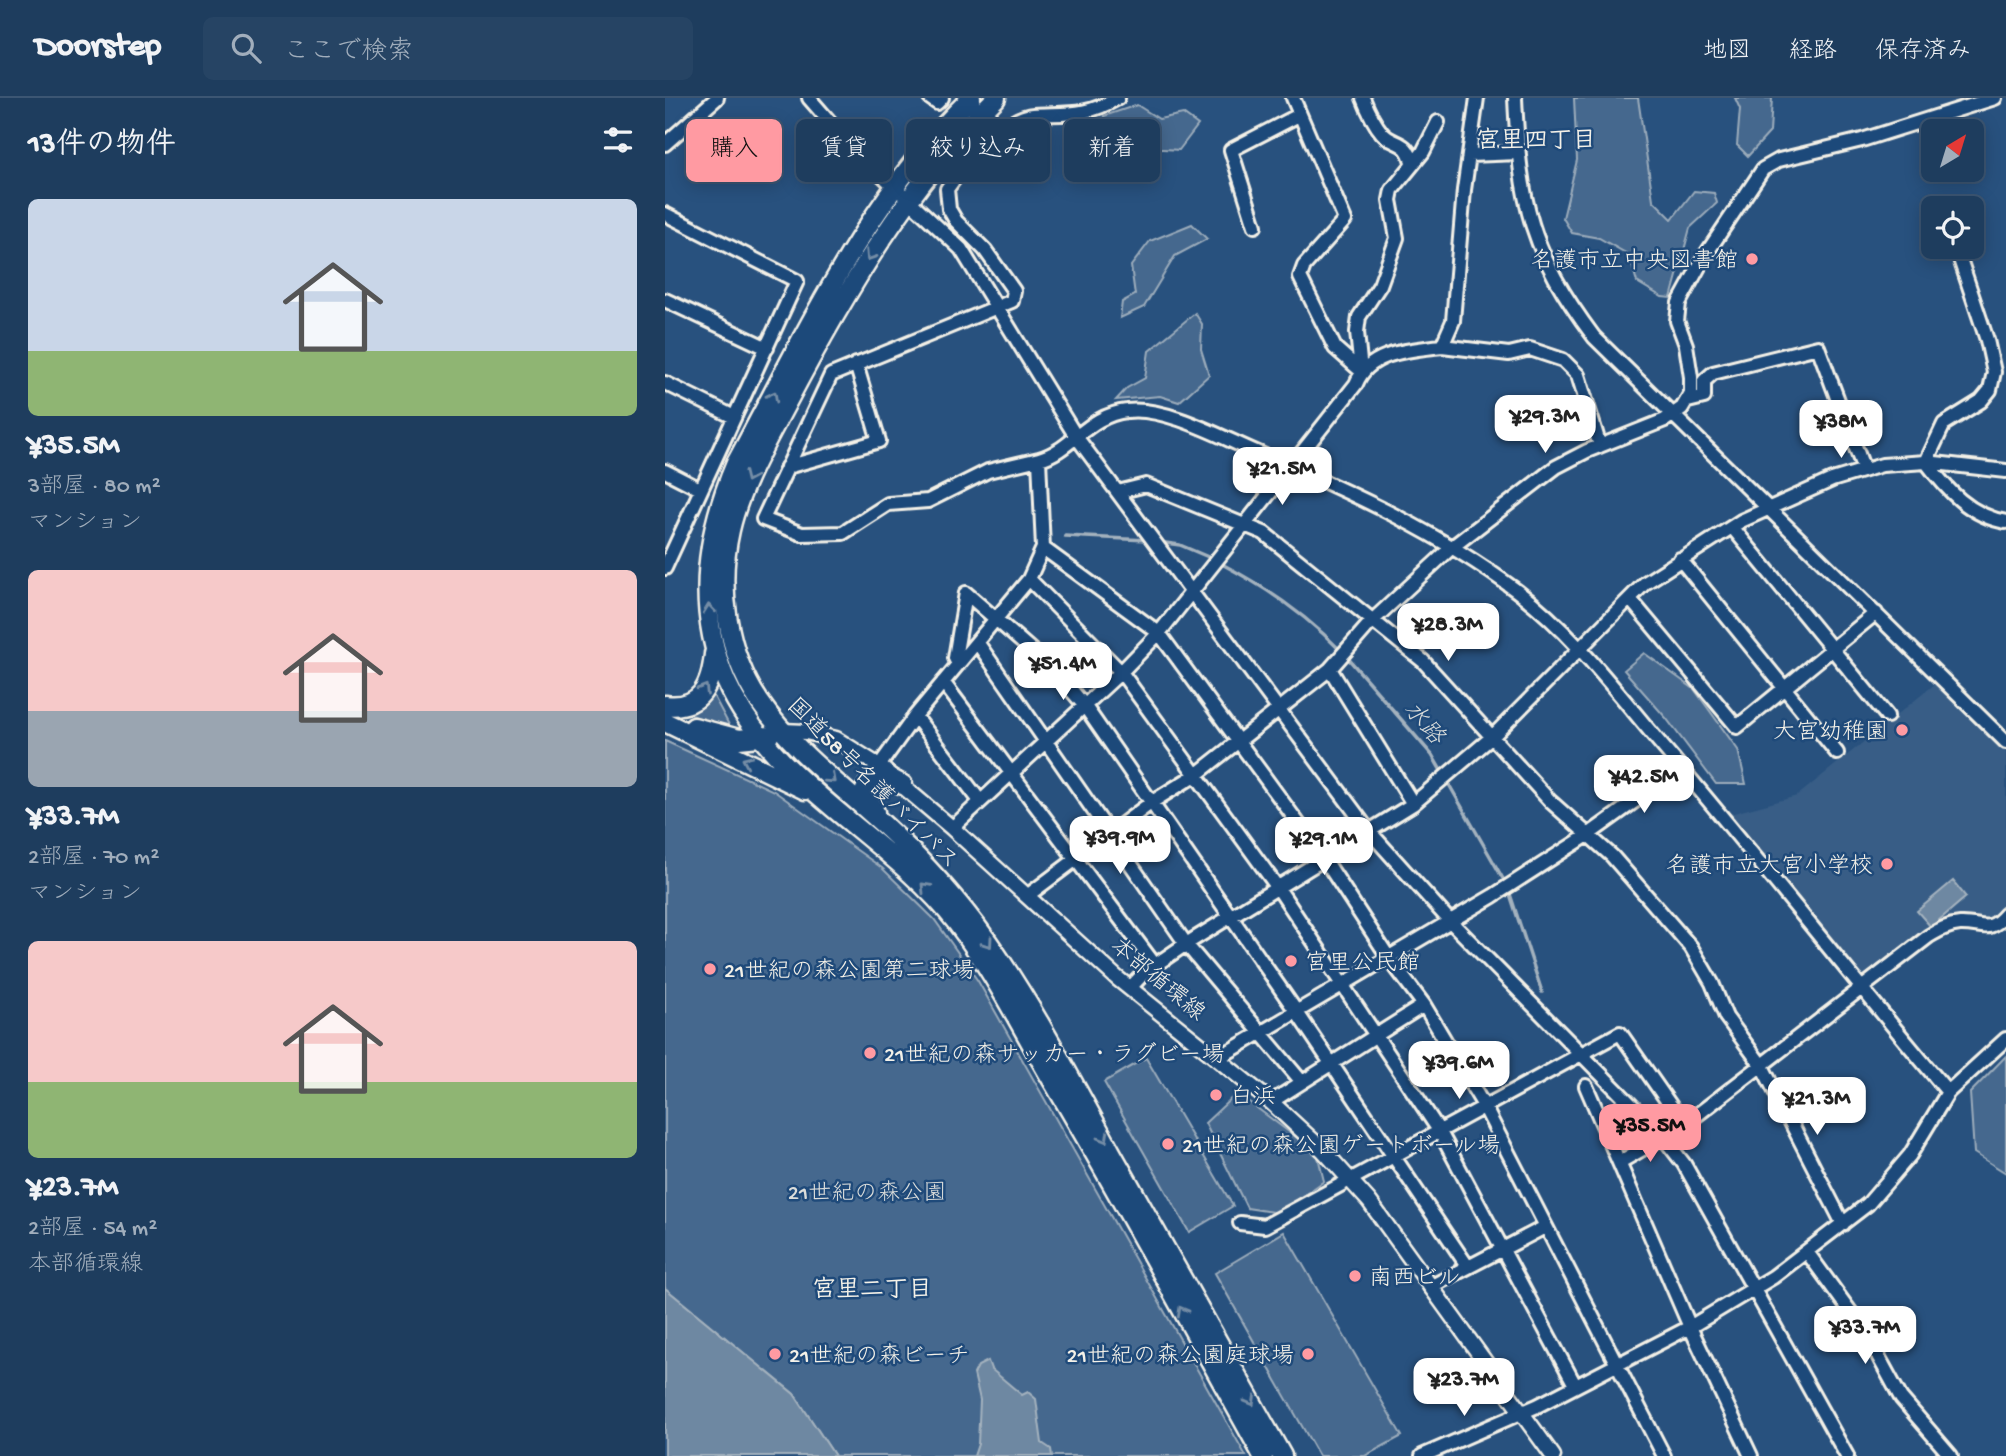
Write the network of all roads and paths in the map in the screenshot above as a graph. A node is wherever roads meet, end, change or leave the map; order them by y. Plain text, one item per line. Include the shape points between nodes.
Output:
1 (809, 98) edge
2 (930, 98) edge
3 (942, 98) edge
4 (971, 98) edge
5 (996, 98) edge
6 (1118, 98) edge
7 (1293, 98) edge
8 (1363, 98) edge
9 (1477, 98) edge
10 (1515, 98) edge
11 (1995, 98) edge
12 (712, 99) edge
13 (1300, 115) junction
14 (1438, 122) dead end
15 (665, 144) edge
16 (1518, 153) junction
17 (1469, 155) junction
18 (1412, 163) junction
19 (893, 186) junction
20 (908, 199) junction
21 (665, 214) edge
22 (1255, 226) dead end
23 (1960, 259) edge
24 (665, 300) edge
25 (999, 306) junction
26 (1443, 346) junction
27 (767, 348) junction
28 (856, 364) junction
29 (1361, 371) junction
30 (665, 383) edge
31 (1688, 401) junction
32 (1674, 415) junction
33 (734, 417) junction
34 (1075, 435) junction
35 (1600, 446) junction
36 (718, 454) junction
37 (1039, 459) junction
38 (1926, 462) junction
39 (736, 463) junction
40 (787, 467) junction
41 (1292, 467) junction
42 (1864, 470) junction
43 (665, 471) edge
44 (2006, 471) edge
45 (700, 489) junction
46 (1118, 492) junction
47 (1767, 507) junction
48 (2006, 522) edge
49 (1245, 526) junction
50 (1732, 527) junction
51 (1043, 548) junction
52 (1451, 548) junction
53 (1679, 559) junction
54 (666, 564) edge
55 (1029, 579) junction
56 (1192, 594) junction
57 (1630, 599) junction
58 (1876, 613) junction
59 (996, 619) junction
60 (1373, 621) junction
61 (1159, 633) junction
62 (977, 642) junction
63 (715, 645) junction
64 (1579, 649) junction
65 (1834, 649) junction
66 (958, 664) junction
67 (1330, 669) junction
68 (1121, 672) junction
69 (943, 682) junction
70 (1786, 688) junction
71 (665, 705) edge
72 (1084, 705) junction
73 (1281, 709) junction
74 (915, 716) junction
75 (1887, 716) dead end
76 (665, 720) edge
77 (782, 732) junction
78 (1492, 737) junction
79 (762, 738) junction
80 (1047, 739) junction
81 (1240, 742) junction
82 (2006, 742) edge
83 (1837, 753) dead end
84 (879, 766) junction
85 (1681, 768) junction
86 (1011, 773) junction
87 (1198, 774) junction
88 (903, 785) junction
89 (980, 801) junction
90 (1152, 802) junction
91 (829, 803) junction
92 (1413, 804) junction
93 (885, 826) junction
94 (953, 828) junction
95 (1369, 831) junction
96 (1110, 833) junction
97 (1588, 835) junction
98 (1323, 857) junction
99 (1076, 859) junction
100 (1277, 888) junction
101 (1027, 896) junction
102 (2006, 914) edge
103 (1231, 916) junction
104 (1449, 920) junction
105 (1187, 944) junction
106 (1389, 958) junction
107 (1155, 965) junction
108 (1341, 986) junction
109 (1130, 988) junction
110 (1861, 990) junction
111 (1424, 1005) junction
112 (1296, 1011) junction
113 (1262, 1031) junction
114 (1375, 1034) junction
115 (2006, 1039) edge
116 (1581, 1052) junction
117 (1218, 1058) junction
118 (1330, 1065) junction
119 (1762, 1066) junction
120 (1301, 1082) junction
121 (1585, 1086) dead end
122 (1948, 1092) junction
123 (1271, 1101) junction
124 (1483, 1106) junction
125 (1684, 1125) junction
126 (1440, 1132) junction
127 (1663, 1137) junction
128 (1393, 1158) junction
129 (1620, 1162) junction
130 (1353, 1180) junction
131 (1240, 1223) dead end
132 (1843, 1224) junction
133 (1545, 1227) junction
134 (1503, 1250) junction
135 (1807, 1252) junction
136 (1468, 1267) junction
137 (1430, 1286) junction
138 (1755, 1289) junction
139 (1690, 1327) junction
140 (1618, 1365) junction
141 (1575, 1385) junction
142 (1520, 1412) junction
143 (1263, 1456) edge
144 (1282, 1456) edge
145 (1422, 1456) edge
146 (1553, 1456) edge
147 (1664, 1456) edge
148 (1751, 1456) edge
149 (1847, 1456) edge
150 (1951, 1456) edge

1 - 19 street
2 - 3 street via 937,103
4 - 19 highway, 国道58号名護バイパス
5 - 20 highway, 国道58号名護バイパス
6 - 25 street via 1086,112 1021,118 966,164 947,189 956,221 985,250 1014,291 1011,301
7 - 13 street
8 - 18 street via 1383,135 1403,145
9 - 17 street
10 - 16 street
11 - 31 street via 1862,140 1779,160 1763,169 1679,303 1677,321 1691,377
12 - 15 street
13 - 22 street via 1231,150
13 - 29 street via 1345,220 1304,266 1300,277 1335,348
14 - 18 street
16 - 17 street
16 - 32 street via 1532,228 1562,292 1594,337
17 - 26 street via 1453,321
18 - 29 street via 1392,190 1397,238 1393,256 1359,317
19 - 20 street
39 -> 19 highway, 国道58号名護バイパス via 841,267
20 - 25 street via 961,249
20 -> 77 highway, 国道58号名護バイパス via 797,384 757,460 730,528 725,583 733,643 755,694
21 - 27 street via 797,281
23 - 38 street via 1994,372 1990,390 1981,401 1944,424
24 - 27 street
25 - 28 street
25 - 34 street
26 - 29 street via 1388,354
26 - 35 street via 1509,354 1530,349 1571,365
27 - 33 street
28 - 40 street via 831,375
28 - 40 street via 879,441
29 - 41 street via 1356,384
30 - 33 street
31 - 32 street
31 - 42 street via 1704,397 1704,381 1713,373 1818,347
32 - 35 street
32 - 47 street
33 - 36 street
34 - 37 street via 1054,455
34 - 41 street via 1109,415 1141,410
34 - 46 street
35 - 52 street via 1556,467
36 - 39 street
36 - 45 street
37 - 40 street via 988,471 928,502 888,504 843,533 802,534 763,519
37 - 51 street
38 - 42 street
38 - 44 street
38 - 48 street via 1956,499
63 -> 39 highway, 国道58号名護バイパス via 707,585 709,550
41 - 49 street
41 - 52 street
42 - 47 street
43 - 45 street
45 - 54 street
46 - 49 street via 1146,485
46 - 56 street
47 - 50 street
47 - 58 street
49 - 56 street
49 - 60 street via 1264,533
50 - 53 street
50 - 65 street
51 - 55 street
51 - 61 street
52 - 60 street
52 - 64 street via 1516,591
53 - 57 street
53 - 70 street
55 - 59 street
55 - 68 street
56 - 61 street
56 - 73 street
57 - 64 street
57 - 70 street via 1737,727
58 - 65 street
58 - 82 street
59 - 62 street
59 - 66 street via 966,593 955,657
59 - 72 street via 1054,670
60 - 67 street
60 - 78 street via 1423,660
61 - 68 street
61 - 81 street
62 - 66 street
62 - 80 street
71 -> 63 highway via 684,705 703,695
63 - 79 highway, 国道58号名護バイパス via 728,684
64 - 78 street
64 - 85 street
65 - 70 street
65 - 75 street
66 - 69 street
67 - 73 street
67 - 92 street
68 - 72 street
68 - 87 street
69 - 74 street
69 - 86 street
70 - 83 street
72 - 80 street
72 - 90 street
73 - 81 street
73 - 95 street
74 - 84 street
74 - 89 street
76 - 79 highway, 本部循環線 via 727,738
91 -> 76 highway
77 - 79 highway, 本部循環線
77 - 84 main road, 本部循環線 via 836,739
77 -> 93 highway, 国道58号名護バイパス
78 - 92 street
78 - 97 street
79 - 91 highway, 国道58号名護バイパス
80 - 86 street
80 - 96 street
81 - 87 street
81 - 98 street
84 - 88 main road, 本部循環線
85 - 97 street
85 - 110 street
86 - 89 street
86 - 99 street
87 - 90 street
87 - 100 street
88 - 93 highway via 879,774 866,785 866,797
88 - 94 main road, 本部循環線
89 - 94 street
90 - 96 street
90 - 103 street
143 -> 91 highway, 国道58号名護バイパス via 978,954 912,873
92 - 95 street
93 -> 144 highway, 国道58号名護バイパス via 943,884 994,951
94 - 101 main road, 本部循環線
95 - 98 street
95 - 104 street
96 - 99 street
96 - 105 street
97 - 104 street
97 - 119 street via 1691,947 1726,1017
98 - 100 street
98 - 106 street
99 - 101 street
99 - 107 street
100 - 103 street
100 - 108 street
101 - 109 main road, 本部循環線
102 - 110 street via 1983,929 1964,924 1938,931
103 - 105 street
103 - 112 street
104 - 106 street
104 - 116 street
105 - 107 street
105 - 113 street
106 - 108 street
106 - 111 street
107 - 109 street
108 - 112 street
108 - 114 street
109 - 117 main road, 本部循環線
110 - 119 street
110 - 122 street
111 - 114 street
111 - 124 street
112 - 113 street
112 - 118 street
113 - 117 street
113 - 120 street
114 - 118 street
114 - 126 street
115 - 122 street
116 - 124 street
116 - 125 street via 1620,1033
116 - 127 street
117 - 123 main road, 本部循環線
118 - 120 street
118 - 128 street
119 - 125 street
119 - 132 street
120 - 123 street
121 - 129 street
122 - 132 street via 1892,1179
123 - 130 main road, 本部循環線
124 - 126 street
124 - 133 street
125 - 127 street
126 - 128 street
126 - 134 street
127 - 129 street
127 - 138 street via 1684,1164
128 - 130 street
128 - 136 street
129 - 139 street
130 - 131 street via 1265,1226
130 - 137 main road, 本部循環線
132 - 135 street
133 - 134 street
133 - 140 street
134 - 136 street
134 - 141 street
135 - 138 street
135 - 150 street via 1865,1332 1901,1398
136 - 137 street
137 - 142 main road, 本部循環線
138 - 139 street
138 - 149 street
139 - 140 street
139 - 148 street
140 - 141 street
140 - 147 street
141 - 142 street
142 - 145 street
142 - 146 main road, 本部循環線

